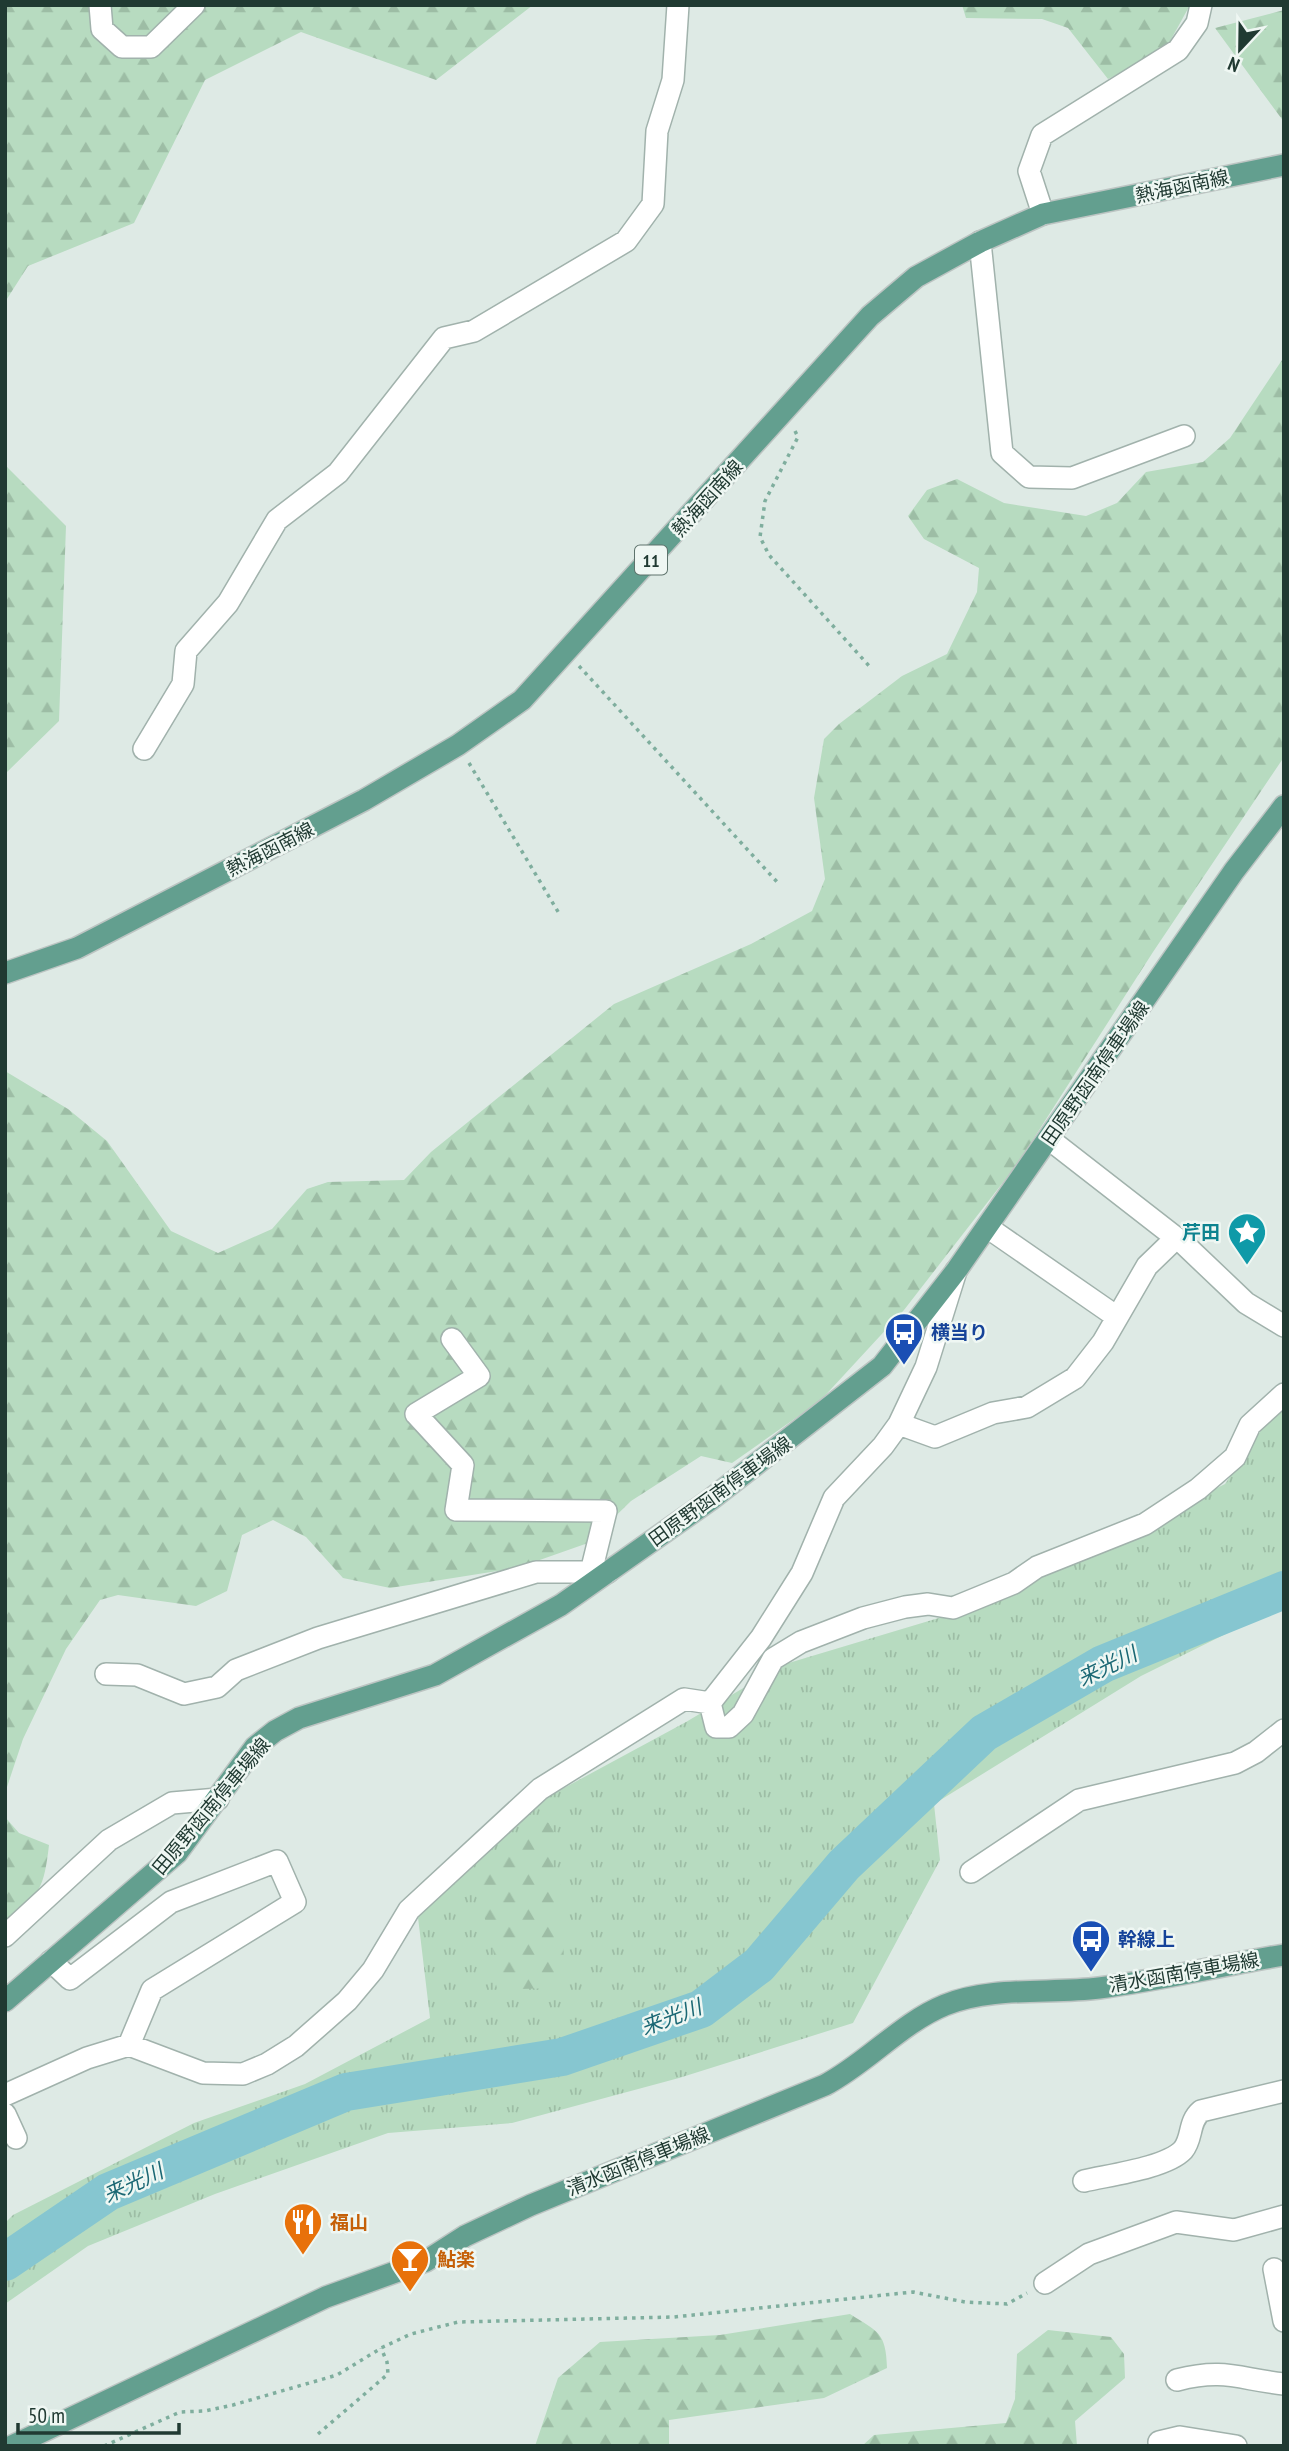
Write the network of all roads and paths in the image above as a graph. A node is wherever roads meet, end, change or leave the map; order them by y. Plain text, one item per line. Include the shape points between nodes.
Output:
1 (100, 5) edge
2 (194, 5) edge
3 (678, 5) edge
4 (1201, 5) edge
5 (1284, 165) edge
6 (1044, 215) junction
7 (981, 242) junction
8 (784, 413) junction
9 (1184, 436) dead end
10 (567, 653) junction
11 (872, 668) dead end
12 (458, 745) junction
13 (144, 748) dead end
14 (1284, 806) edge
15 (779, 884) dead end
16 (560, 915) dead end
17 (5, 973) edge
18 (1049, 1139) junction
19 (987, 1227) junction
20 (1176, 1238) junction
21 (956, 1271) junction
22 (1117, 1317) junction
23 (1284, 1326) edge
24 (452, 1339) dead end
25 (1284, 1394) edge
26 (899, 1424) junction
27 (600, 1572) junction
28 (106, 1674) dead end
29 (710, 1703) junction
30 (1284, 1730) edge
31 (218, 1800) junction
32 (971, 1872) dead end
33 (5, 1936) edge
34 (1284, 1955) edge
35 (51, 1961) junction
36 (5, 2001) edge
37 (128, 2045) junction
38 (1284, 2091) edge
39 (5, 2095) edge
40 (5, 2114) edge
41 (16, 2138) dead end
42 (1084, 2181) dead end
43 (1284, 2216) edge
44 (1274, 2269) dead end
45 (1045, 2283) joint
46 (1284, 2321) edge
47 (381, 2348) junction
48 (1177, 2380) dead end
49 (1284, 2384) edge
50 (318, 2434) dead end
51 (1159, 2442) dead end
52 (12, 2446) edge
53 (104, 2446) edge
54 (1236, 2446) edge

1 - 2 street via 102,29 122,47 150,47
3 - 13 street via 673,80 657,131 653,204 626,241 474,331 444,338 338,473 277,520 228,603 186,651 183,684
4 - 6 street via 1197,23 1178,50 1042,135 1029,171
5 - 6 main road, 熱海函南線 / 11
6 - 7 main road, 熱海函南線 / 11
7 - 8 main road, 熱海函南線 / 11 via 916,276 879,308
7 - 9 street via 1002,453 1029,477 1072,478
8 - 10 main road, 熱海函南線 / 11
8 - 11 path via 798,437 765,501 760,537 769,555
10 - 12 main road, 熱海函南線 / 11 via 522,701
10 - 15 path
12 - 16 path
12 - 17 main road, 熱海函南線 / 11 via 364,800 77,948
14 - 18 main road, 田原野函南停車場線
18 - 19 main road, 田原野函南停車場線
18 - 20 street
19 - 21 main road, 田原野函南停車場線
19 - 22 street
20 - 22 street via 1147,1266
20 - 23 street via 1246,1303
21 - 26 street via 926,1367
21 - 27 main road, 田原野函南停車場線 via 882,1366 731,1484
22 - 26 street via 1075,1378 1027,1406 993,1413 935,1437
24 - 27 street via 479,1376 416,1414 463,1465 456,1510 606,1511
25 - 29 street via 1250,1425 1235,1457 1198,1489 1145,1524 1037,1567 1014,1583 953,1608 905,1607 802,1642 773,1659 743,1714 729,1727 716,1727
26 - 29 street via 834,1498 802,1573 761,1638
27 - 28 street via 536,1572 425,1605 318,1638 236,1670 217,1687 184,1693 136,1675
27 - 31 main road, 田原野函南停車場線 via 550,1612 435,1675 299,1717 275,1731 255,1747
29 - 37 street via 684,1699 540,1789 409,1910 373,1970 347,2001 296,2046 267,2064 243,2074 202,2073
30 - 32 street via 1235,1763 1079,1800
31 - 33 street via 172,1803 109,1840
31 - 35 main road, 田原野函南停車場線 via 177,1853
34 - 52 main road, 清水函南停車場線 via 1100,1987 985,1996 945,2005 825,2085 531,2205 465,2236 426,2261 326,2297
35 - 36 main road, 田原野函南停車場線
35 - 37 street via 71,1979 171,1902 277,1861 295,1902 152,1990
37 - 39 street
38 - 42 street via 1201,2111 1194,2117 1189,2140 1170,2160
40 - 41 street
43 - 45 street via 1234,2230 1176,2222 1089,2254
44 - 46 street
45 - 47 path via 1007,2304 913,2292 674,2316 472,2320 411,2334
47 - 50 path via 388,2374
47 - 53 path via 337,2375 233,2405 180,2412
48 - 49 street via 1206,2373
51 - 54 street via 1180,2437

